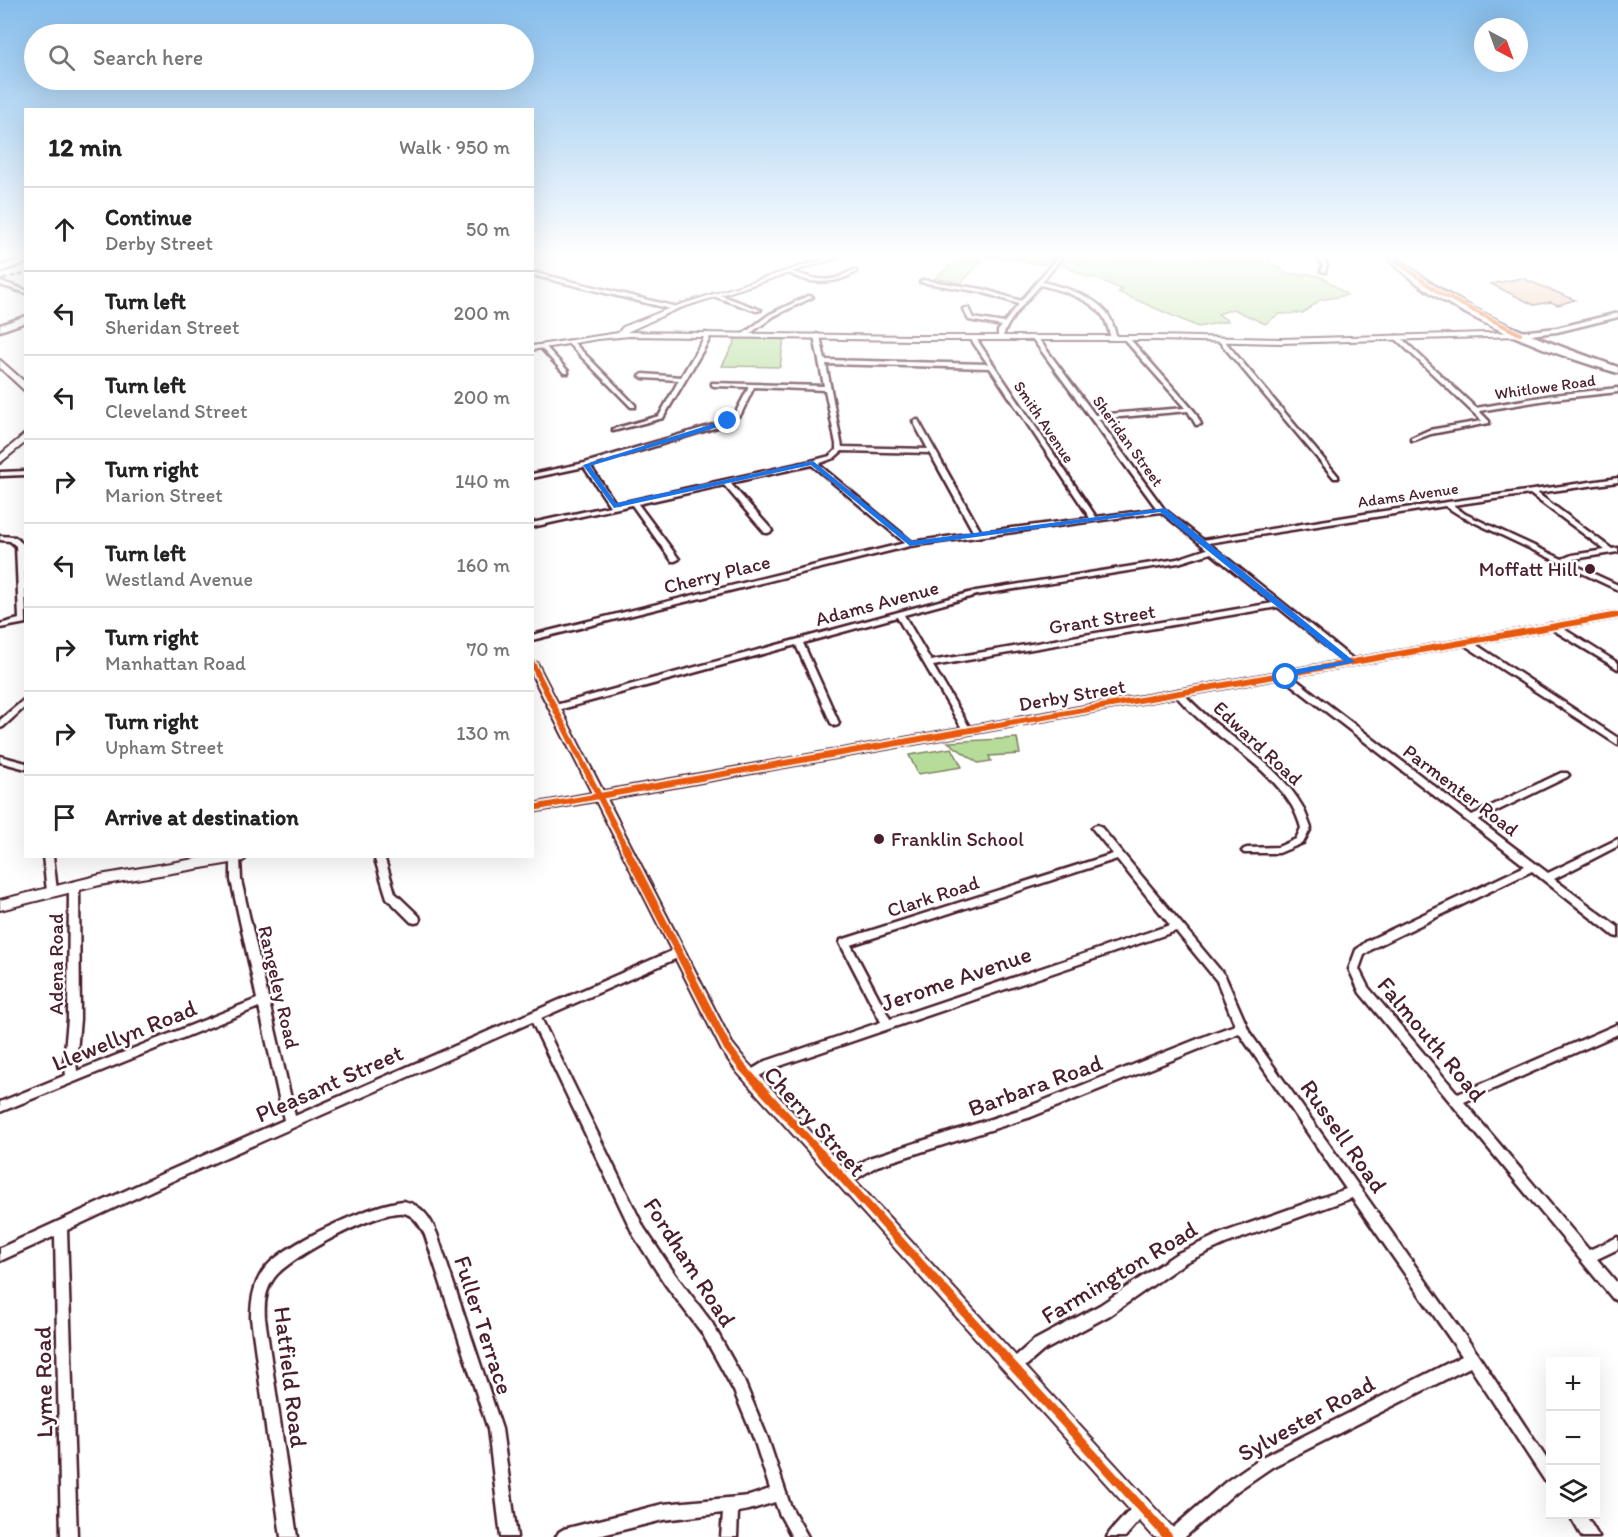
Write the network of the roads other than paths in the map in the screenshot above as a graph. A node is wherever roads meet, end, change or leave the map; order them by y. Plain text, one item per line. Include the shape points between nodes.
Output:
1 (626, 329) edge
2 (753, 329) edge
3 (1003, 329) edge
4 (1110, 329) edge
5 (1510, 329) edge
6 (1561, 329) edge
7 (621, 334) junction
8 (707, 334) junction
9 (746, 334) junction
10 (1520, 334) junction
11 (817, 336) junction
12 (1397, 337) junction
13 (973, 338) junction
14 (1000, 338) junction
15 (1035, 338) junction
16 (1114, 338) junction
17 (1126, 338) junction
18 (1221, 340) junction
19 (570, 342) junction
20 (534, 343) edge
21 (543, 346) junction
22 (534, 348) edge
23 (822, 362) junction
24 (0, 363) edge
25 (990, 366) junction
26 (1618, 370) edge
27 (566, 372) dead end
28 (643, 376) dead end
29 (684, 379) junction
30 (714, 384) dead end
31 (752, 386) junction
32 (24, 388) edge
33 (827, 388) junction
34 (1618, 390) edge
35 (633, 406) dead end
36 (1189, 409) junction
37 (1476, 410) junction
38 (1094, 417) junction
39 (916, 421) dead end
40 (1198, 424) dead end
41 (615, 430) dead end
42 (24, 438) edge
43 (1413, 440) dead end
44 (839, 449) junction
45 (931, 451) junction
46 (0, 460) edge
47 (813, 463) junction
48 (586, 465) junction
49 (24, 473) edge
50 (0, 474) edge
51 (534, 476) edge
52 (1336, 477) dead end
53 (1618, 480) edge
54 (725, 482) junction
55 (1531, 492) junction
56 (633, 502) junction
57 (1446, 504) junction
58 (614, 506) junction
59 (1162, 510) junction
60 (1094, 519) junction
61 (534, 525) edge
62 (768, 531) dead end
63 (979, 534) junction
64 (0, 538) edge
65 (1202, 542) junction
66 (910, 544) junction
67 (1212, 550) junction
68 (1615, 550) edge
69 (675, 559) dead end
70 (1562, 562) junction
71 (1618, 588) edge
72 (1280, 604) junction
73 (899, 614) junction
74 (1618, 615) edge
75 (24, 620) edge
76 (0, 626) edge
77 (1553, 626) junction
78 (534, 638) edge
79 (798, 641) junction
80 (1466, 642) junction
81 (1351, 662) junction
82 (929, 664) junction
83 (534, 667) edge
84 (1618, 667) edge
85 (1283, 674) junction
86 (1178, 693) junction
87 (24, 703) edge
88 (555, 708) junction
89 (835, 723) dead end
90 (0, 725) edge
91 (967, 730) junction
92 (1618, 742) edge
93 (0, 752) edge
94 (4, 760) edge
95 (24, 765) edge
96 (1564, 775) dead end
97 (600, 795) junction
98 (534, 808) edge
99 (1470, 820) junction
100 (1097, 828) dead end
101 (1618, 842) edge
102 (1247, 852) dead end
103 (1120, 855) junction
104 (48, 858) edge
105 (227, 858) edge
106 (239, 858) edge
107 (380, 858) edge
108 (192, 861) edge
109 (1532, 867) junction
110 (1547, 878) junction
111 (74, 886) junction
112 (52, 891) junction
113 (0, 905) edge
114 (415, 919) dead end
115 (1178, 926) junction
116 (1618, 933) edge
117 (678, 953) junction
118 (263, 1001) junction
119 (534, 1015) junction
120 (887, 1023) junction
121 (1241, 1028) junction
122 (1618, 1029) edge
123 (750, 1076) junction
124 (72, 1078) junction
125 (1455, 1100) junction
126 (0, 1107) edge
127 (291, 1123) junction
128 (844, 1180) junction
129 (1355, 1191) junction
130 (61, 1227) junction
131 (340, 1230) joint
132 (1618, 1243) edge
133 (0, 1255) edge
134 (1587, 1257) junction
135 (1618, 1294) edge
136 (1472, 1358) junction
137 (1014, 1367) junction
138 (1546, 1469) edge
139 (779, 1492) junction
140 (731, 1505) junction
141 (1142, 1508) junction
142 (1579, 1519) edge
143 (69, 1537) edge
144 (289, 1537) edge
145 (509, 1537) edge
146 (564, 1537) edge
147 (729, 1537) edge
148 (800, 1537) edge
149 (1115, 1537) edge
150 (1168, 1537) edge
151 (1173, 1537) edge
152 (1591, 1537) edge

1 - 7 street
2 - 9 street
3 - 14 street
4 - 16 street
5 - 10 main road
6 - 10 street
7 - 8 street
7 - 19 street
8 - 9 street
8 - 29 street
9 - 11 street
10 - 12 street
10 - 26 main road
11 - 13 street
11 - 23 street
12 - 18 street
12 - 37 street
13 - 14 street
13 - 25 street, Smith Avenue
14 - 15 street
15 - 16 street
15 - 38 street, Sheridan Street
16 - 17 street
17 - 18 street
17 - 36 street
18 - 52 street
19 - 21 street
19 - 35 street
20 - 21 street
21 - 22 street
21 - 27 street
23 - 25 street
23 - 33 street
24 - 32 main road
25 - 60 street, Smith Avenue
28 - 29 street
29 - 41 street via 661,417
30 - 31 street
31 - 33 street
31 - 48 street via 739,413 725,423
33 - 44 street
34 - 37 street, Whitlowe Road
36 - 38 street
36 - 40 street
37 - 43 street via 1486,423 1429,432
38 - 59 street, Sheridan Street
39 - 45 street
42 - 46 main road
44 - 45 street
44 - 47 street via 832,457
45 - 63 street
47 - 54 street
47 - 66 street
48 - 51 street
48 - 58 street
49 - 50 street
53 - 55 street, Adams Avenue
54 - 56 street
54 - 62 street
55 - 57 street, Adams Avenue
55 - 68 street
56 - 58 street
56 - 69 street
57 - 65 street, Adams Avenue
57 - 70 street
58 - 61 street
59 - 60 street, Cherry Place
59 - 65 street, Sheridan Street
60 - 63 street, Cherry Place
63 - 66 street, Cherry Place
64 - 75 street via 12,538 20,545
65 - 67 street, Sheridan Street
66 - 78 street, Cherry Place
67 - 72 street, Sheridan Street
67 - 73 street, Adams Avenue via 1178,561 982,592
68 - 70 street
70 - 71 street
72 - 81 street, Sheridan Street
72 - 82 street, Grant Street
73 - 79 street, Adams Avenue
73 - 82 street
74 - 77 street, Derby Street
75 - 76 street
77 - 80 street, Derby Street
77 - 84 street
79 - 88 street, Adams Avenue
79 - 89 street
80 - 81 street, Derby Street
80 - 92 street
81 - 85 street, Derby Street
82 - 91 street
83 - 88 street, Cherry Street
85 - 86 street, Derby Street
85 - 99 street, Parmenter Road
86 - 91 street, Derby Street
86 - 102 street, Edward Road via 1283,785 1302,815 1306,828 1300,841 1279,850
87 - 90 street
88 - 97 street, Cherry Street
91 - 97 street, Derby Street
93 - 94 street
94 - 95 street
96 - 99 street
97 - 98 street, Derby Street
97 - 117 street, Cherry Street
99 - 109 street, Parmenter Road
100 - 103 street, Russell Road
101 - 110 street
103 - 115 street, Russell Road
103 - 120 street, Clark Road via 845,943
104 - 112 street, Adena Road
105 - 108 street
106 - 118 street, Rangeley Road via 236,880
107 - 114 street via 391,895
108 - 111 street
109 - 110 street, Parmenter Road
109 - 125 street, Falmouth Road via 1371,944 1354,964 1358,982
110 - 116 street, Parmenter Road
111 - 112 street
111 - 124 street, Adena Road
112 - 113 street
115 - 120 street, Jerome Avenue
115 - 121 street, Russell Road via 1224,984
117 - 119 street, Pleasant Street
117 - 123 street, Cherry Street via 727,1047
118 - 124 street, Llewellyn Road
118 - 127 street, Rangeley Road
119 - 127 street, Pleasant Street
119 - 139 street, Fordham Road via 639,1232 707,1328 735,1378
120 - 123 street, Jerome Avenue via 771,1064
121 - 128 street, Barbara Road via 1027,1113 873,1162
121 - 129 street, Russell Road
122 - 125 street
123 - 128 street, Cherry Street
124 - 126 street, Llewellyn Road
125 - 134 street, Falmouth Road
127 - 130 street, Pleasant Street
128 - 137 street, Cherry Street
129 - 136 street, Russell Road
129 - 137 street, Farmington Road via 1181,1258 1106,1310 1038,1346
130 - 133 street, Pleasant Street
130 - 143 street, Lyme Road
131 - 144 street, Hatfield Road via 281,1262 263,1283 258,1299
131 - 145 street, Fuller Terrace via 380,1210 399,1206 413,1210 426,1224 492,1420
132 - 134 street
134 - 135 street, Falmouth Road
136 - 138 street, Russell Road
136 - 151 street, Sylvester Road via 1259,1467
137 - 141 street, Cherry Street
139 - 140 street
139 - 148 street, Fordham Road
140 - 146 street via 663,1512
140 - 147 street
141 - 149 street
141 - 150 street, Cherry Street
142 - 152 street

